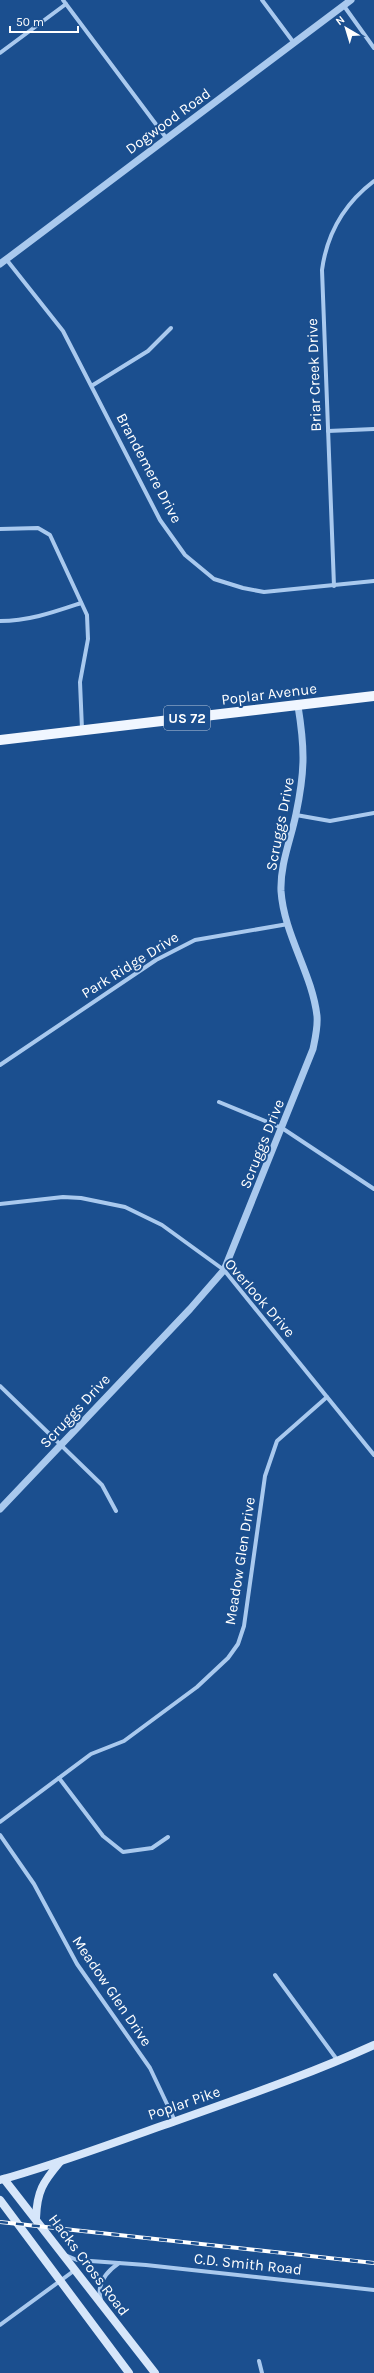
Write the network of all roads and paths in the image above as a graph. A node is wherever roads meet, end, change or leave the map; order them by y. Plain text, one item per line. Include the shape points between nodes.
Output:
1 (62, 0) edge
2 (262, 0) edge
3 (352, 0) edge
4 (66, 4) junction
5 (344, 6) junction
6 (294, 43) junction
7 (374, 48) edge
8 (0, 52) edge
9 (167, 139) junction
10 (374, 181) edge
11 (3, 261) edge
12 (171, 328) dead end
13 (93, 385) junction
14 (374, 428) edge
15 (328, 431) junction
16 (0, 529) edge
17 (374, 581) edge
18 (334, 586) junction
19 (81, 602) junction
20 (0, 622) edge
21 (374, 696) edge
22 (298, 706) junction
23 (82, 730) junction
24 (0, 740) edge
25 (374, 813) edge
26 (296, 815) junction
27 (288, 924) junction
28 (0, 1065) edge
29 (219, 1102) dead end
30 (282, 1128) junction
31 (374, 1189) edge
32 (0, 1204) edge
33 (224, 1270) junction
34 (0, 1386) edge
35 (327, 1397) junction
36 (62, 1444) junction
37 (374, 1455) edge
38 (0, 1509) edge
39 (116, 1511) dead end
40 (59, 1778) junction
41 (0, 1822) edge
42 (0, 1835) edge
43 (168, 1837) dead end
44 (275, 1975) dead end
45 (374, 2045) edge
46 (338, 2061) junction
47 (175, 2121) junction
48 (60, 2161) junction
49 (2, 2177) edge
50 (0, 2200) edge
51 (36, 2218) junction
52 (64, 2255) junction
53 (119, 2263) junction
54 (75, 2270) junction
55 (60, 2281) junction
56 (374, 2290) edge
57 (104, 2310) junction
58 (0, 2325) edge
59 (259, 2361) dead end
60 (129, 2373) edge
61 (155, 2373) edge
62 (262, 2373) edge

1 - 4 street
2 - 6 street
3 - 5 street, Dogwood Road
4 - 8 street
4 - 9 street
5 - 6 street, Dogwood Road
5 - 7 street
6 - 9 street, Dogwood Road
9 - 11 street, Dogwood Road
10 - 15 street, Briar Creek Drive via 346,209 331,234 323,259
11 - 13 street, Brandemere Drive via 64,331
12 - 13 street via 148,351
13 - 18 street, Brandemere Drive via 160,520 185,555 214,579 243,588 269,592
14 - 15 street
15 - 18 street, Briar Creek Drive
16 - 19 street via 38,528 50,535
17 - 18 street, Brandemere Drive
19 - 20 street via 47,615
19 - 23 street via 87,615 88,639 80,682
21 - 22 main road, Poplar Avenue / US 72
22 - 23 main road, Poplar Avenue / US 72
22 - 26 street, Scruggs Drive via 305,761
23 - 24 main road, Poplar Avenue / US 72
25 - 26 street via 338,820
26 - 27 street, Scruggs Drive via 285,855 281,891
27 - 28 street, Park Ridge Drive via 195,940 156,960
27 - 30 street, Scruggs Drive via 314,1001 317,1018 313,1050
29 - 30 street
30 - 31 street
30 - 33 street, Scruggs Drive
32 - 33 street, Overlook Drive via 63,1197 98,1200 125,1207 162,1224
33 - 35 street, Overlook Drive
33 - 36 street, Scruggs Drive
34 - 36 street
35 - 37 street, Overlook Drive
35 - 40 street, Meadow Glen Drive via 277,1441 265,1476 244,1626 238,1644 228,1658 197,1687 124,1741 96,1751
36 - 38 street, Scruggs Drive
36 - 39 street via 102,1485
40 - 41 street, Meadow Glen Drive
40 - 43 street via 103,1836 123,1852 152,1848
42 - 47 street, Meadow Glen Drive via 34,1884 80,1968 150,2068
44 - 46 street
45 - 46 main road, Poplar Pike
46 - 47 main road, Poplar Pike
47 - 48 main road, Poplar Pike
48 - 49 main road, Poplar Pike
48 - 51 main road via 40,2189
49 - 51 main road, Hacks Cross Road
50 - 55 main road
51 - 52 main road, Hacks Cross Road
52 - 53 street, C.D. Smith Road via 77,2260
52 - 54 main road, Hacks Cross Road
53 - 56 street, C.D. Smith Road
53 - 57 street via 104,2277 101,2285 99,2294
54 - 55 street
54 - 57 main road, Hacks Cross Road
55 - 58 street
55 - 60 main road
57 - 61 main road, Hacks Cross Road
59 - 62 street

